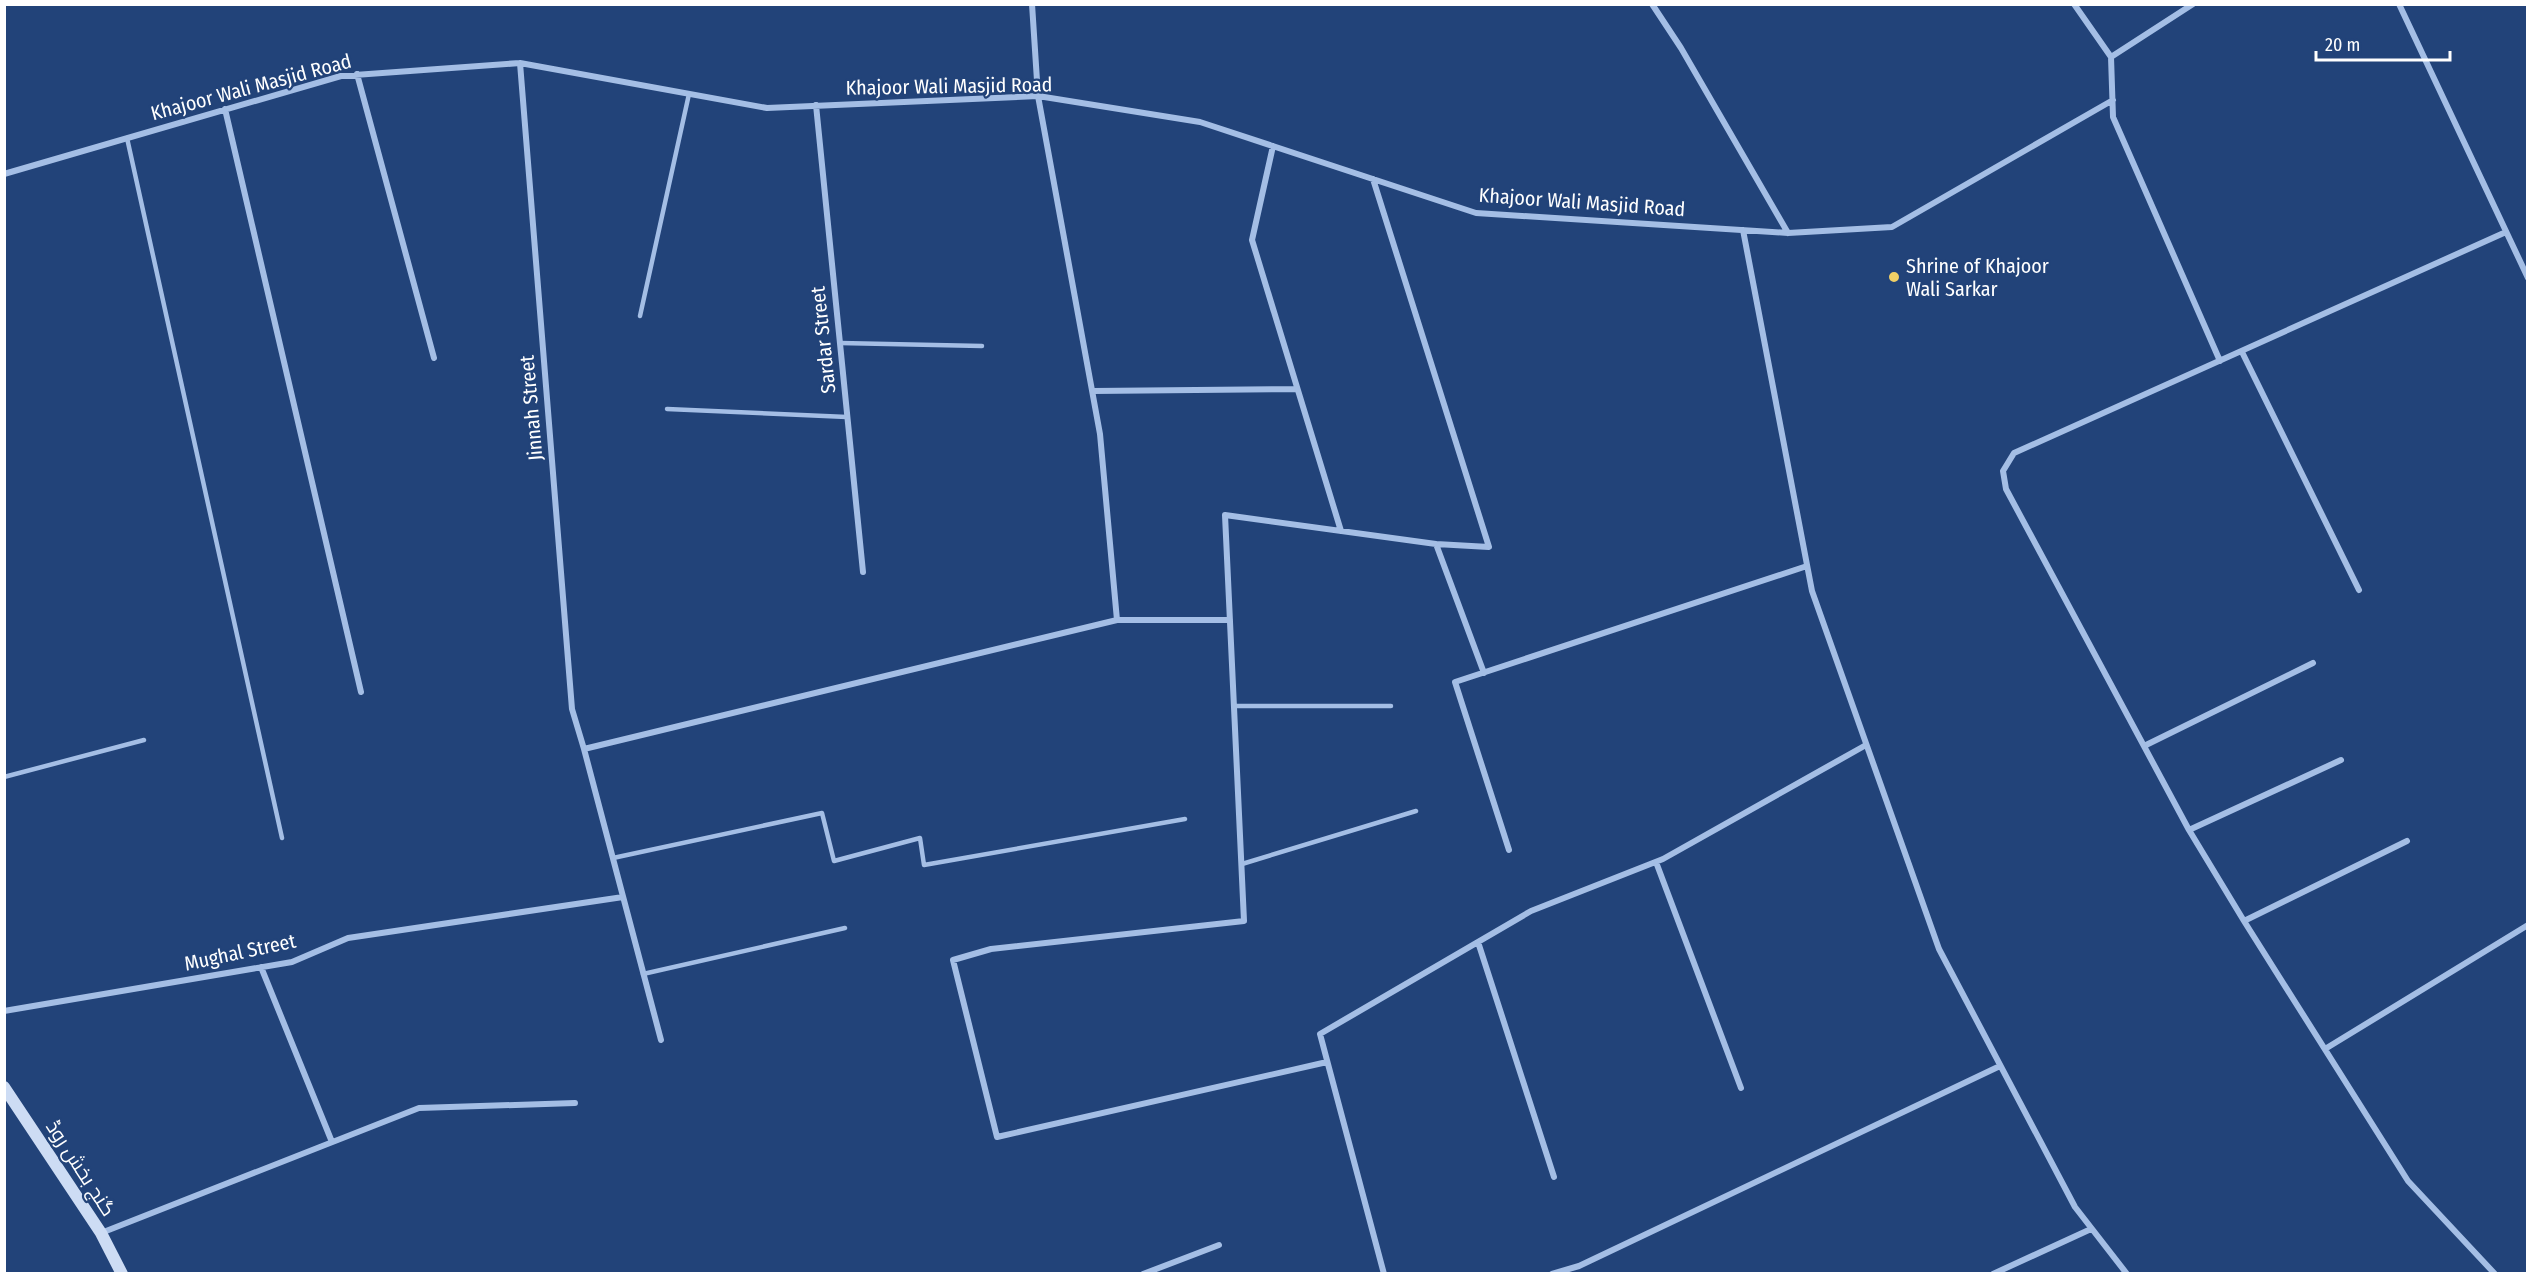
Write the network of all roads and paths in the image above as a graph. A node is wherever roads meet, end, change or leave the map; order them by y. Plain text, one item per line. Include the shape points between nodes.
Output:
1 (1032, 4) edge
2 (1652, 4) edge
3 (2074, 4) edge
4 (2193, 4) edge
5 (2399, 4) edge
6 (2111, 57) junction
7 (520, 63) junction
8 (357, 74) junction
9 (689, 94) junction
10 (1038, 96) junction
11 (2112, 100) junction
12 (816, 105) junction
13 (225, 109) junction
14 (127, 138) junction
15 (1274, 146) junction
16 (4, 174) edge
17 (1373, 179) junction
18 (1743, 230) junction
19 (2506, 232) junction
20 (1788, 233) junction
21 (2528, 278) edge
22 (640, 315) dead end
23 (840, 343) junction
24 (982, 346) dead end
25 (2242, 352) junction
26 (434, 358) dead end
27 (2220, 361) junction
28 (1297, 389) junction
29 (1093, 391) junction
30 (667, 408) dead end
31 (847, 417) junction
32 (1341, 531) junction
33 (1436, 544) junction
34 (1807, 566) junction
35 (863, 572) dead end
36 (2359, 590) dead end
37 (1118, 620) junction
38 (1230, 620) junction
39 (2313, 663) dead end
40 (1484, 673) junction
41 (361, 692) dead end
42 (1234, 706) junction
43 (1391, 706) dead end
44 (144, 740) dead end
45 (1866, 745) junction
46 (2144, 746) junction
47 (584, 749) junction
48 (2341, 760) dead end
49 (4, 777) edge
50 (1416, 811) dead end
51 (1185, 819) dead end
52 (2189, 830) junction
53 (282, 838) dead end
54 (2407, 841) dead end
55 (1509, 850) dead end
56 (613, 858) junction
57 (1656, 862) junction
58 (1242, 864) junction
59 (623, 897) junction
60 (2244, 921) junction
61 (2528, 926) edge
62 (845, 928) dead end
63 (1478, 942) junction
64 (261, 967) junction
65 (643, 974) junction
66 (4, 1011) edge
67 (661, 1040) dead end
68 (2325, 1049) junction
69 (1327, 1062) junction
70 (2000, 1066) junction
71 (4, 1087) edge
72 (1741, 1088) dead end
73 (575, 1103) dead end
74 (332, 1142) junction
75 (1554, 1178) dead end
76 (2091, 1229) junction
77 (101, 1233) junction
78 (1219, 1245) dead end
79 (122, 1274) edge
80 (1143, 1274) edge
81 (1384, 1274) edge
82 (1552, 1274) edge
83 (1993, 1274) edge
84 (2127, 1274) edge
85 (2495, 1274) edge

1 - 10 street
2 - 20 street
3 - 6 street
4 - 6 street
5 - 19 street
6 - 11 street
7 - 8 street, Khajoor Wali Masjid Road
7 - 9 street, Khajoor Wali Masjid Road
7 - 47 street, Jinnah Street via 572,709
8 - 13 street, Khajoor Wali Masjid Road
8 - 26 street
9 - 12 street, Khajoor Wali Masjid Road via 766,108
9 - 22 lane
10 - 12 street, Khajoor Wali Masjid Road
10 - 15 street, Khajoor Wali Masjid Road via 1200,122
10 - 29 street
11 - 20 street, Khajoor Wali Masjid Road via 1893,228
11 - 27 street via 2113,117
12 - 23 street, Sardar Street
13 - 14 street, Khajoor Wali Masjid Road
13 - 41 street
14 - 16 street, Khajoor Wali Masjid Road
14 - 53 lane
15 - 17 street, Khajoor Wali Masjid Road
15 - 28 street via 1252,240
17 - 18 street, Khajoor Wali Masjid Road via 1476,213
17 - 33 street via 1489,547
18 - 20 street, Khajoor Wali Masjid Road
18 - 34 street
19 - 21 street
19 - 25 street
23 - 24 lane
23 - 31 street, Sardar Street
25 - 27 street
25 - 36 street
27 - 46 street via 2013,453 2003,471 2006,489
28 - 29 street
28 - 32 street
29 - 37 street via 1101,434
30 - 31 lane
31 - 35 street, Sardar Street
32 - 33 street
32 - 38 street via 1225,515
33 - 40 street
34 - 40 street
34 - 45 street via 1812,591
37 - 38 street
37 - 47 street
38 - 42 street
39 - 46 street
40 - 55 street via 1455,682
42 - 43 lane
42 - 58 street
44 - 49 lane
45 - 57 street
45 - 70 street via 1939,949
46 - 52 street
47 - 56 street, Jinnah Street
48 - 52 street
50 - 58 lane
51 - 56 lane via 924,865 920,838 834,861 822,813
52 - 60 street
54 - 60 street
56 - 59 street, Jinnah Street
57 - 63 street via 1531,911
57 - 72 street
58 - 69 street via 1244,921 991,949 953,960 997,1137
59 - 64 street, Mughal Street via 348,938 292,962
59 - 65 street, Jinnah Street
60 - 68 street
61 - 68 street
62 - 65 lane
63 - 69 street via 1320,1034
63 - 75 street
64 - 66 street, Mughal Street
64 - 74 street
65 - 67 street, Jinnah Street
68 - 85 street via 2408,1181
69 - 81 street
70 - 76 street via 2075,1207
70 - 82 street via 1579,1266
71 - 77 street, گنج بخش روڈ
73 - 74 street via 419,1108
74 - 77 street
76 - 83 street
76 - 84 street
77 - 79 street, گنج بخش روڈ
78 - 80 street

